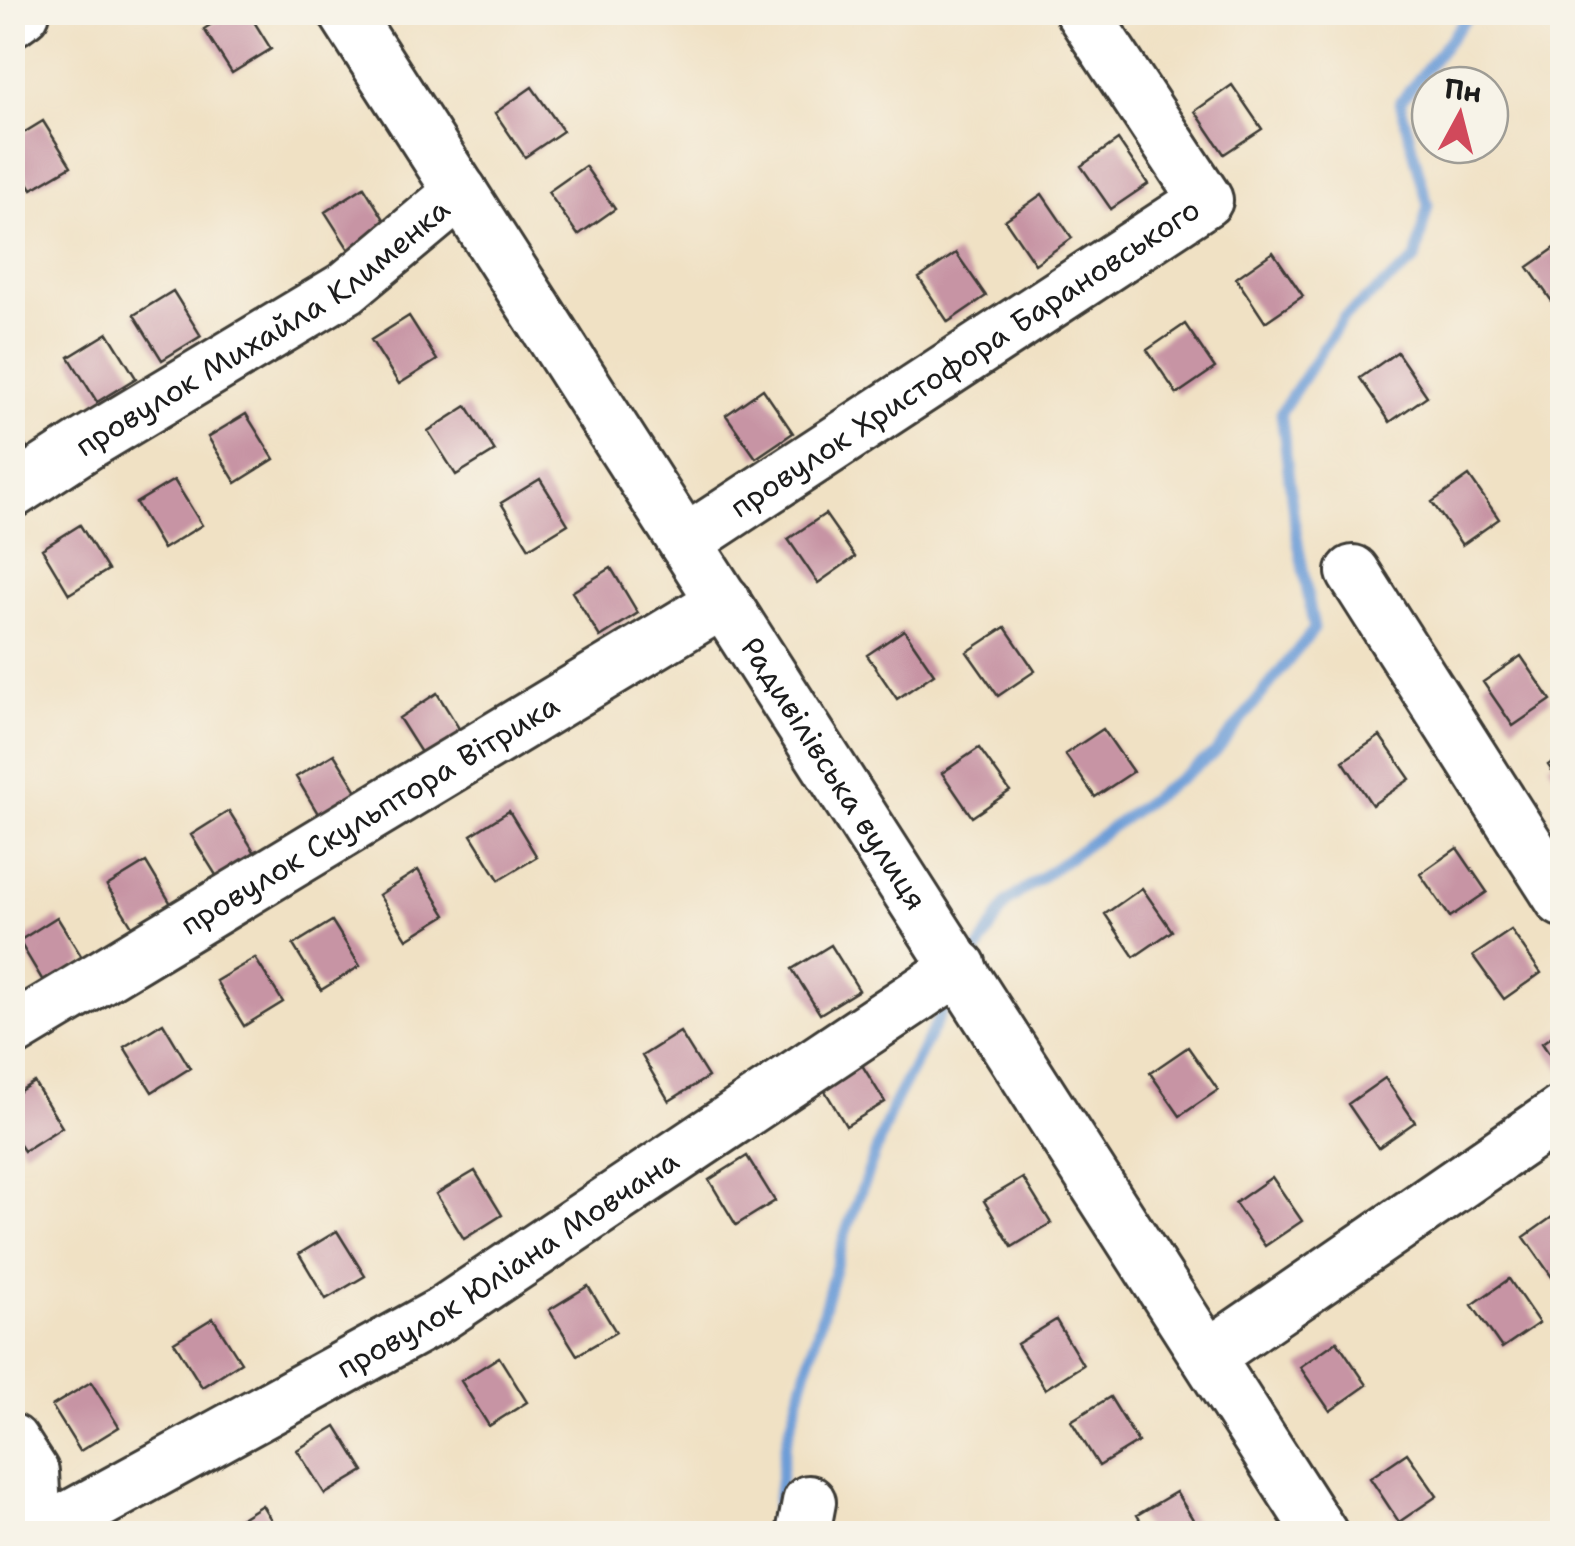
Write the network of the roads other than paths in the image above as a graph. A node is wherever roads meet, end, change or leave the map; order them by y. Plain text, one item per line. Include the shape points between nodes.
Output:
1 (24, 12) edge
2 (345, 12) edge
3 (1082, 12) edge
4 (12, 20) edge
5 (461, 192) junction
6 (12, 492) edge
7 (686, 542) junction
8 (1353, 572) dead end
9 (724, 601) junction
10 (1562, 900) edge
11 (960, 967) junction
12 (12, 1031) edge
13 (1562, 1112) edge
14 (1208, 1356) junction
15 (12, 1441) edge
16 (38, 1534) edge
17 (1321, 1534) edge

1 - 4 street
2 - 5 street, Радивілівська вулиця
3 - 7 street, провулок Христофора Барановського via 1206,200
5 - 6 street, провулок Михайла Клименка via 346,288
5 - 7 street, Радивілівська вулиця
7 - 9 street, Радивілівська вулиця
8 - 10 street
9 - 11 street, Радивілівська вулиця
9 - 12 street, провулок Скульптора Вітрика
11 - 14 street, Радивілівська вулиця
11 - 16 street, провулок Юліана Мовчана via 440,1315
13 - 14 street
14 - 17 street, Радивілівська вулиця
15 - 16 street via 32,1472

